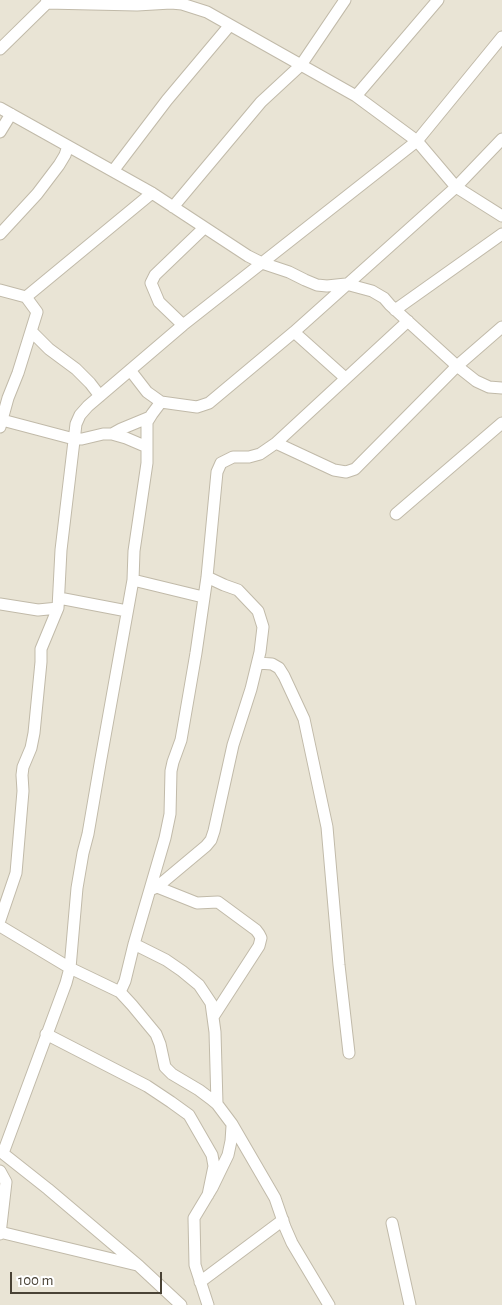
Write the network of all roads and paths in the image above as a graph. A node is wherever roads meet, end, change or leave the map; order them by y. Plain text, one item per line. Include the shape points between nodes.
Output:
1 (345, 0) edge
2 (438, 0) edge
3 (172, 1) edge
4 (48, 2) edge
5 (230, 25) junction
6 (502, 37) edge
7 (0, 49) edge
8 (301, 65) junction
9 (356, 96) junction
10 (0, 108) edge
11 (11, 114) junction
12 (0, 132) edge
13 (502, 139) edge
14 (417, 141) junction
15 (68, 146) junction
16 (113, 171) junction
17 (456, 187) junction
18 (152, 193) junction
19 (174, 207) junction
20 (502, 216) edge
21 (204, 228) junction
22 (0, 234) edge
23 (502, 234) edge
24 (262, 263) junction
25 (346, 284) junction
26 (0, 290) edge
27 (26, 297) junction
28 (395, 310) junction
29 (408, 321) junction
30 (183, 325) junction
31 (502, 327) edge
32 (32, 332) junction
33 (294, 332) junction
34 (457, 366) junction
35 (130, 370) junction
36 (344, 379) junction
37 (502, 388) edge
38 (100, 396) junction
39 (161, 402) junction
40 (150, 417) junction
41 (502, 423) edge
42 (1, 424) edge
43 (112, 434) junction
44 (74, 440) junction
45 (276, 443) junction
46 (148, 447) junction
47 (396, 514) dead end
48 (206, 577) junction
49 (133, 580) junction
50 (203, 597) junction
51 (58, 603) junction
52 (0, 604) edge
53 (127, 610) junction
54 (258, 663) junction
55 (153, 888) junction
56 (0, 920) edge
57 (0, 926) edge
58 (134, 944) junction
59 (70, 968) junction
60 (120, 992) junction
61 (213, 1017) junction
62 (46, 1034) junction
63 (349, 1053) dead end
64 (217, 1104) junction
65 (232, 1124) junction
66 (1, 1152) edge
67 (0, 1171) edge
68 (208, 1195) junction
69 (283, 1220) junction
70 (392, 1223) dead end
71 (0, 1233) edge
72 (139, 1266) junction
73 (200, 1282) junction
74 (181, 1305) edge
75 (208, 1305) edge
76 (329, 1305) edge
77 (410, 1305) edge

1 - 8 street
2 - 9 street
3 - 4 street via 137,5
3 - 5 street via 207,12
4 - 7 street
5 - 8 street
5 - 16 street
6 - 14 street
8 - 9 street
8 - 19 street via 261,102
9 - 14 street
10 - 11 street
11 - 12 street
11 - 15 street
13 - 17 street
14 - 17 street
14 - 24 street
15 - 16 street
15 - 22 street via 59,166
16 - 18 street
17 - 20 street
17 - 25 street
18 - 19 street
18 - 27 street
19 - 21 street
21 - 24 street
21 - 30 street via 155,275 151,283 159,302
23 - 28 street
24 - 25 street via 317,285
24 - 30 street
25 - 28 street via 372,290
25 - 33 street
26 - 27 street
27 - 32 street via 37,312
28 - 29 street
29 - 34 street
29 - 36 street
30 - 35 street
31 - 34 street
32 - 38 street via 76,369
32 - 42 street
33 - 36 street
33 - 39 street via 209,403 197,407
34 - 37 street via 476,381
34 - 45 street via 355,468 346,472 334,470
35 - 38 street
35 - 39 street via 147,392
36 - 45 street
38 - 44 street via 80,415
39 - 40 street
40 - 43 street
40 - 46 street
41 - 47 street
42 - 44 street
43 - 44 street
43 - 46 street
44 - 51 street
45 - 48 street via 260,454 233,457 221,463 217,472
46 - 49 street
48 - 50 street
48 - 54 street via 238,590 258,610 263,627
49 - 50 street
49 - 53 street
50 - 55 street via 196,653 171,771 170,814
51 - 52 street via 38,610
51 - 53 street
51 - 56 street via 41,648 34,733 23,766 16,873
53 - 59 street via 77,888
54 - 55 street via 233,746 211,840
54 - 63 street via 279,668 304,720 327,827
55 - 58 street
55 - 61 street via 197,903 218,902 256,930 261,938
57 - 59 street
58 - 60 street
58 - 61 street via 166,960 199,986 211,1003
59 - 60 street
59 - 62 street
60 - 64 street via 156,1034 164,1067
61 - 64 street
62 - 66 street
62 - 68 street via 147,1086 189,1115 212,1155 214,1166
64 - 65 street
65 - 68 street via 228,1155
65 - 69 street via 275,1198
66 - 72 street
67 - 71 street via 6,1182
68 - 73 street via 194,1218 195,1265
69 - 73 street
69 - 76 street via 292,1243
70 - 77 street
71 - 72 street
72 - 74 street
73 - 75 street

